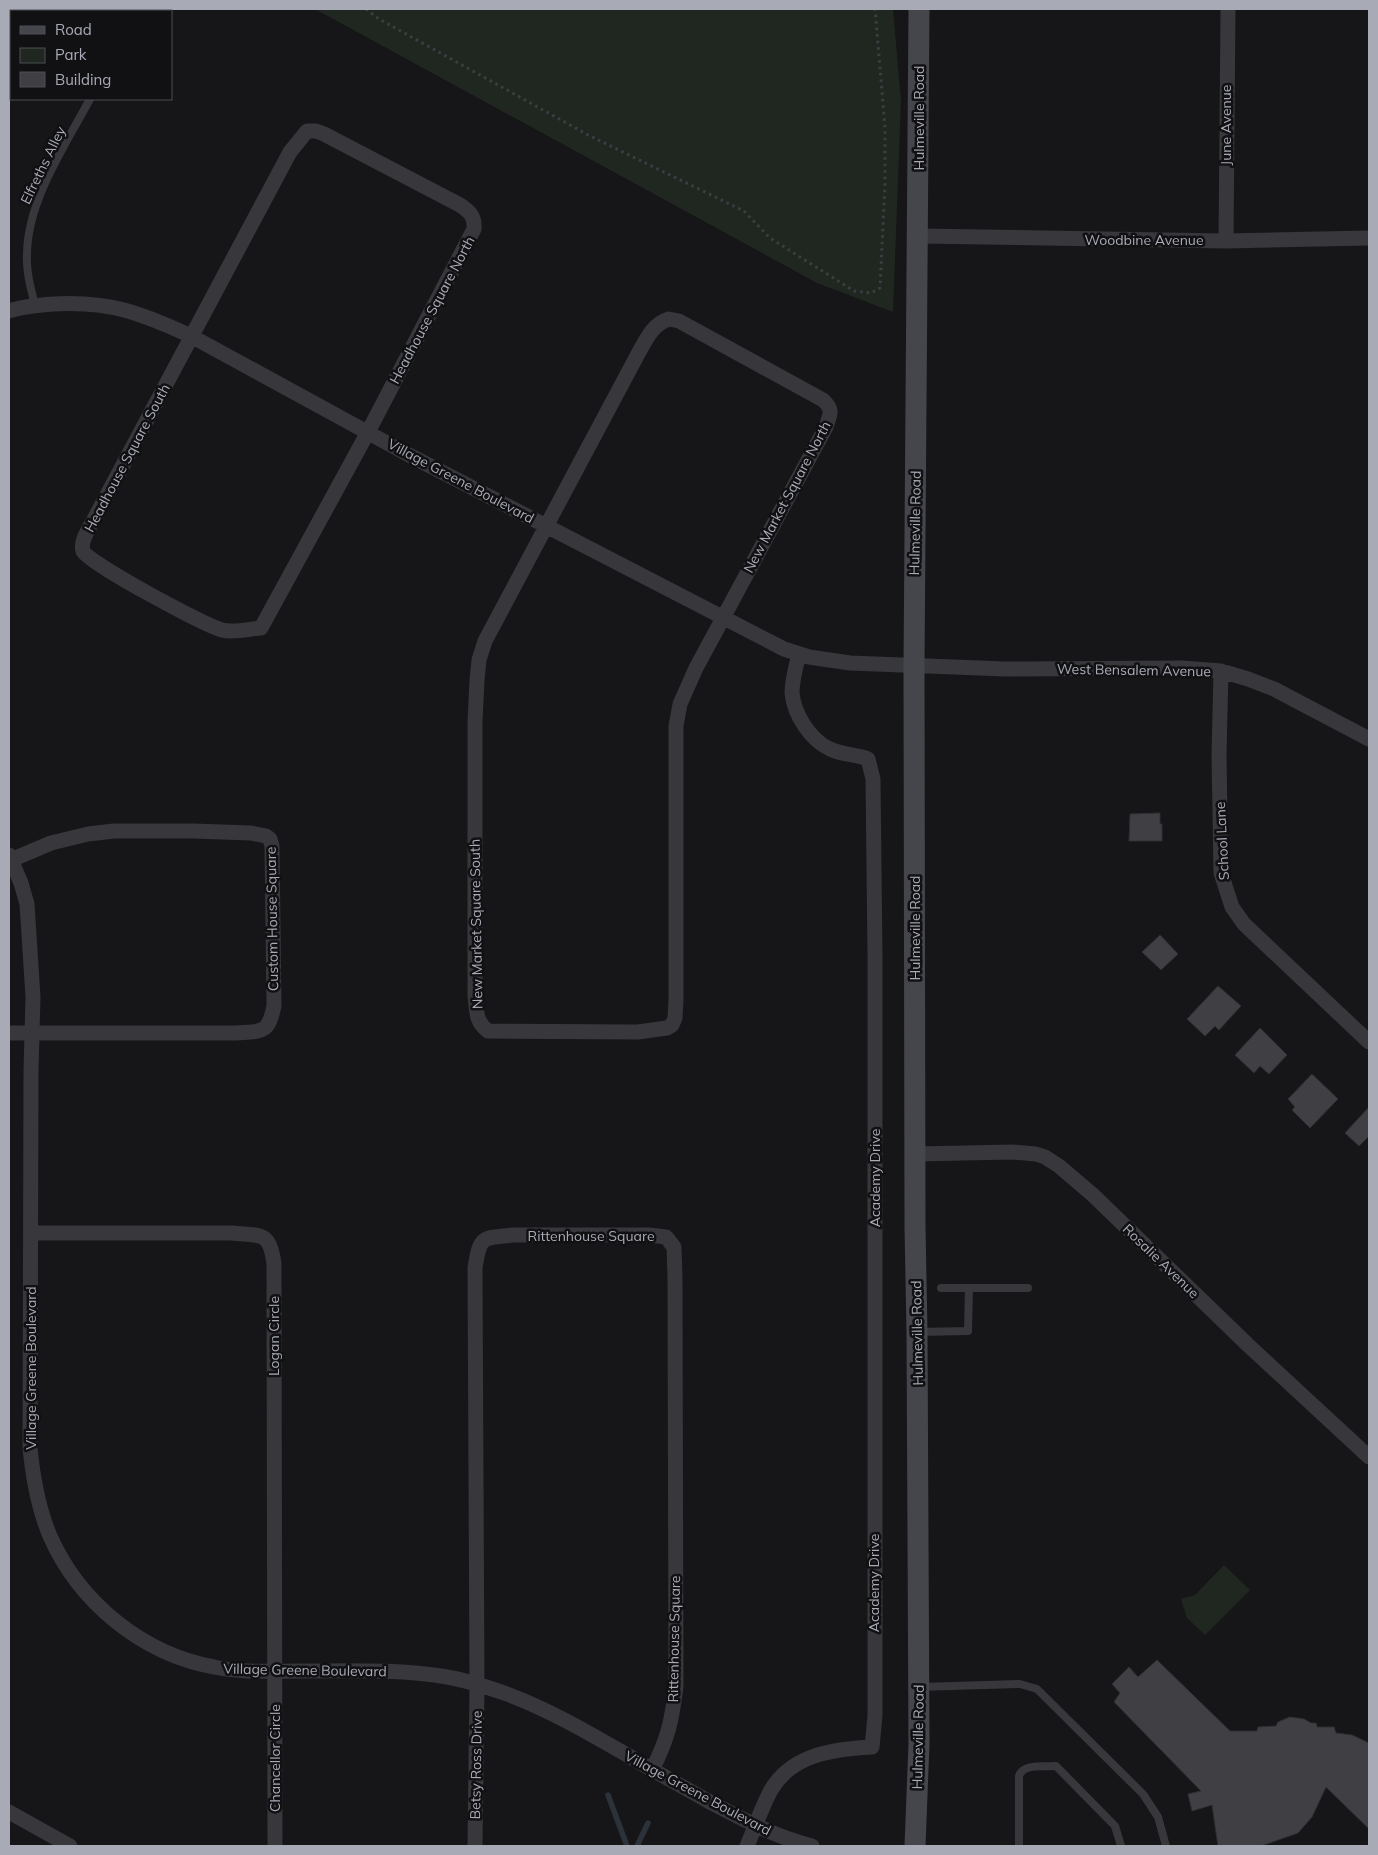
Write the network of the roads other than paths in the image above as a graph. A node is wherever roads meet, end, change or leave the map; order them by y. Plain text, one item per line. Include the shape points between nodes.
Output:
1 (919, 9) edge
2 (1228, 9) edge
3 (89, 100) edge
4 (918, 236) junction
5 (1369, 238) edge
6 (1226, 241) junction
7 (35, 305) junction
8 (9, 311) edge
9 (191, 336) junction
10 (368, 432) junction
11 (546, 526) junction
12 (723, 619) junction
13 (799, 654) junction
14 (914, 666) junction
15 (1221, 671) junction
16 (1369, 740) edge
17 (10, 858) edge
18 (9, 1033) edge
19 (32, 1033) junction
20 (1369, 1042) edge
21 (916, 1154) junction
22 (31, 1233) junction
23 (941, 1288) dead end
24 (969, 1288) junction
25 (1028, 1288) dead end
26 (917, 1332) junction
27 (1369, 1457) edge
28 (275, 1671) junction
29 (477, 1684) junction
30 (919, 1687) junction
31 (652, 1770) junction
32 (9, 1812) edge
33 (755, 1826) junction
34 (70, 1846) edge
35 (275, 1846) edge
36 (475, 1846) edge
37 (746, 1846) edge
38 (812, 1846) edge
39 (915, 1846) edge
40 (1019, 1846) edge
41 (1121, 1846) edge
42 (1166, 1846) edge

1 - 4 main road, Hulmeville Road
2 - 6 street, June Avenue
3 - 7 lane, Elfreths Alley via 36,203 26,256
4 - 6 street, Woodbine Avenue
4 - 14 main road, Hulmeville Road
5 - 6 street, Woodbine Avenue
7 - 8 street, Village Greene Boulevard
7 - 9 street, Village Greene Boulevard via 103,304 160,322
9 - 10 street, Village Greene Boulevard
9 - 10 street, Headhouse Square South via 83,541 83,552 107,571 224,631 261,628
9 - 10 street, Headhouse Square North via 290,152 307,131 324,134 460,205 474,220 474,229
10 - 11 street, Village Greene Boulevard
11 - 12 street, Village Greene Boulevard
11 - 12 street, New Market Square North via 653,329 669,319 679,322 823,400 831,412 826,427
11 - 12 street, New Market Square South via 485,640 479,660 475,722 475,996 480,1026 488,1032 638,1032 672,1025 676,1000 676,726 686,686
12 - 13 street, Village Greene Boulevard
13 - 14 street, Village Greene Boulevard via 850,663
13 - 33 street, Academy Drive via 792,692 795,707 806,728 829,749 868,759 873,779 875,1716 872,1747 825,1752 795,1764 772,1789
14 - 15 street, West Bensalem Avenue
14 - 21 main road, Hulmeville Road
15 - 16 street, West Bensalem Avenue via 1274,690
15 - 20 street, School Lane via 1221,873 1232,907 1244,924
17 - 19 street, Village Greene Boulevard via 25,897 30,924
17 - 19 street, Custom House Square via 51,843 114,831 251,833 266,836 272,846 274,1006 267,1027 261,1031 236,1033
18 - 19 street
19 - 22 street, Village Greene Boulevard
21 - 26 main road, Hulmeville Road
21 - 27 street, Rosalie Avenue via 1036,1154 1059,1166
22 - 28 street, Village Greene Boulevard via 30,1448 41,1511 67,1568 102,1610 158,1649 215,1668
22 - 28 street, Logan Circle via 232,1233 259,1235 272,1246
23 - 24 lane
24 - 25 lane
24 - 26 lane via 968,1331
26 - 30 main road, Hulmeville Road
28 - 29 street, Village Greene Boulevard via 410,1672
28 - 35 street, Chancellor Circle
29 - 31 street, Village Greene Boulevard via 544,1709
29 - 31 street, Rittenhouse Square via 475,1268 478,1246 493,1237 514,1235 649,1234 666,1237 674,1248 675,1278 676,1686 671,1723
29 - 36 street, Betsy Ross Drive
30 - 39 main road, Hulmeville Road
30 - 42 lane via 1020,1684 1037,1689 1143,1794 1158,1817
31 - 33 street, Village Greene Boulevard
32 - 34 street
33 - 37 street
33 - 38 street, Village Greene Boulevard
40 - 41 lane via 1020,1772 1025,1768 1056,1766 1116,1826

